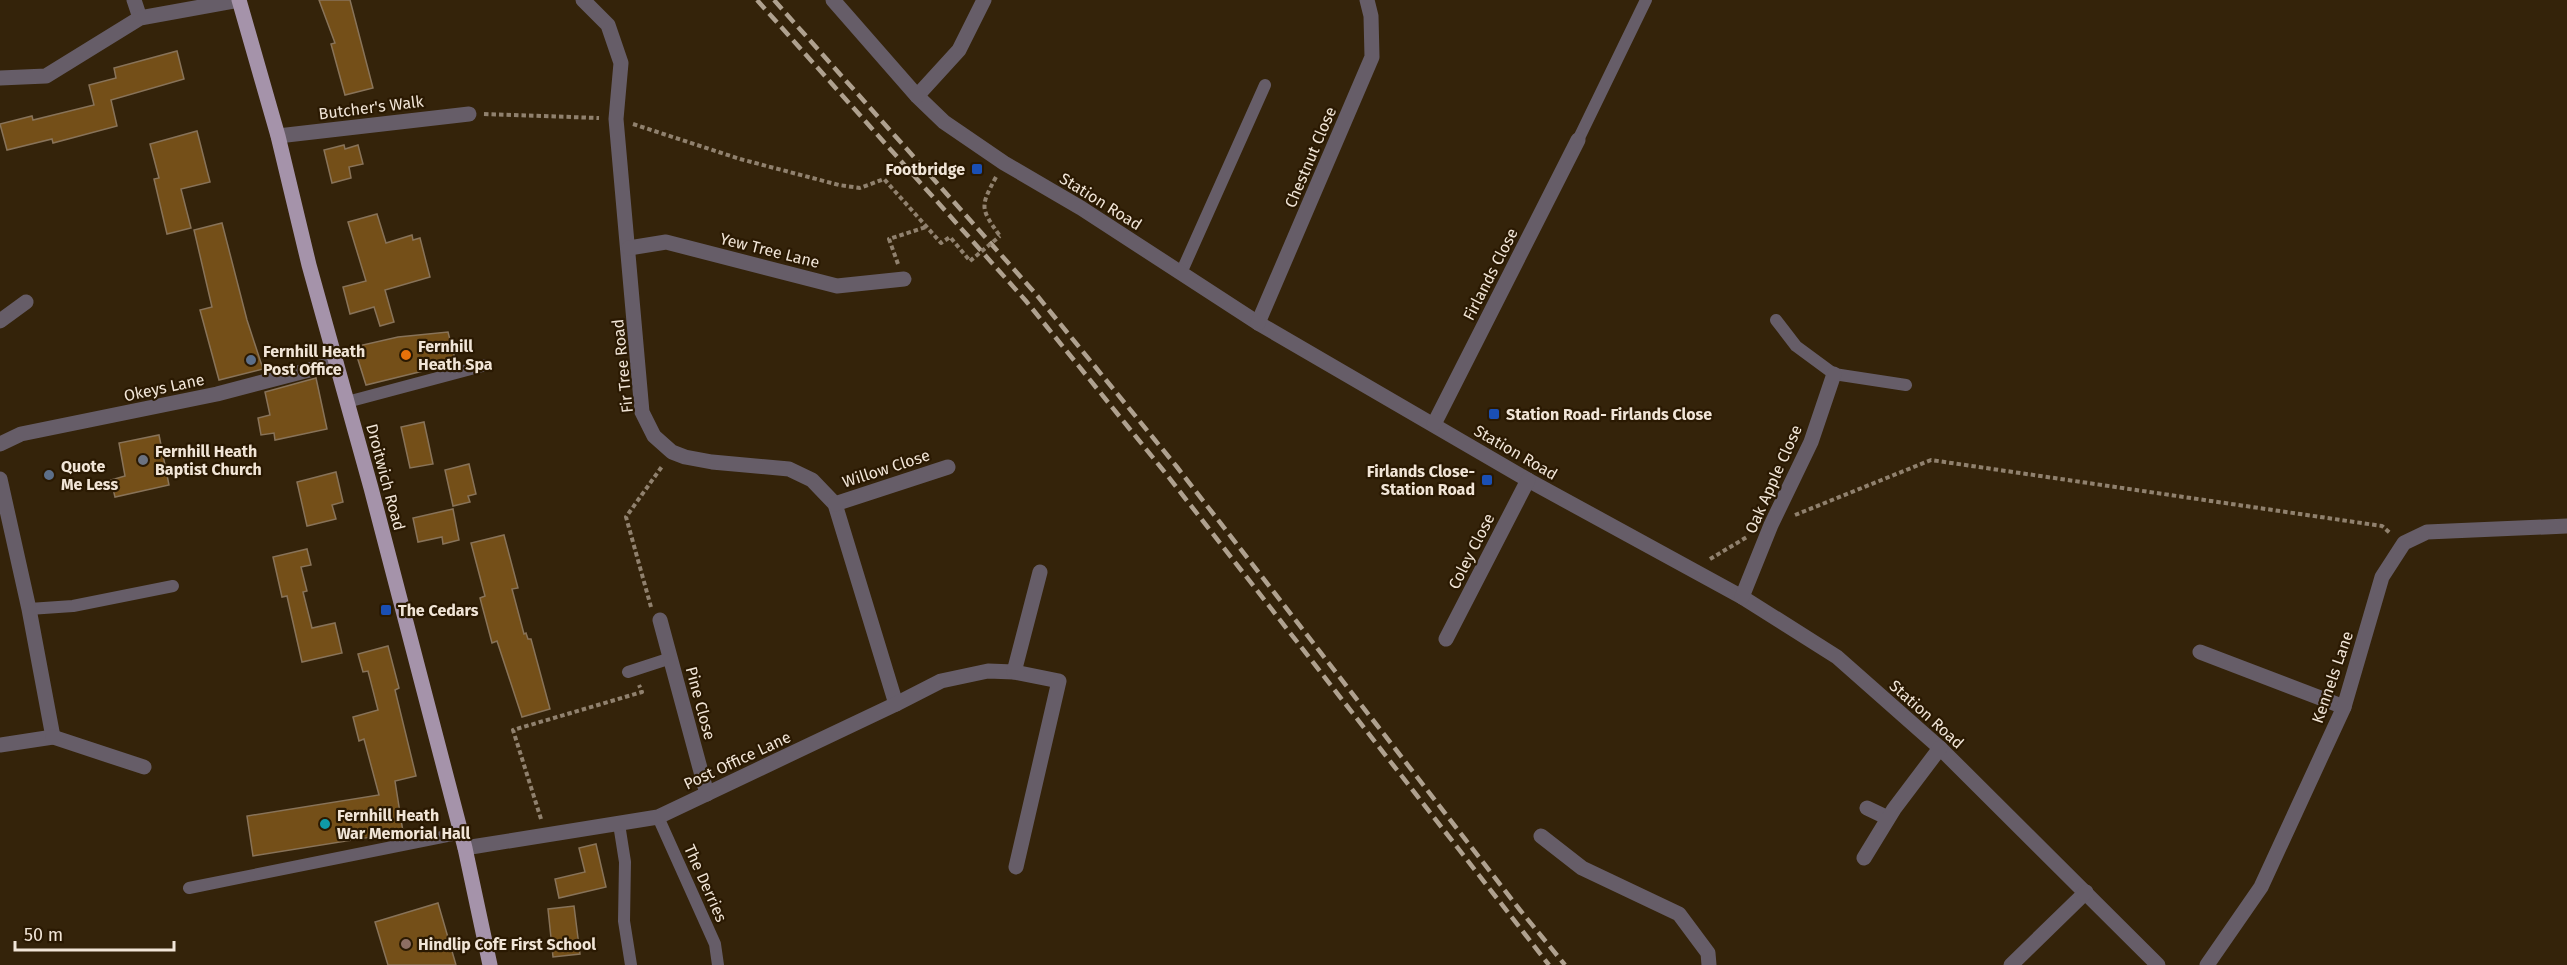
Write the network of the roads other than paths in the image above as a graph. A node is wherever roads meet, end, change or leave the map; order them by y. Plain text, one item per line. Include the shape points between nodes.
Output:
1 (134, 0) edge
2 (239, 0) edge
3 (583, 0) edge
4 (833, 0) edge
5 (984, 0) edge
6 (1367, 0) edge
7 (1646, 0) edge
8 (140, 18) junction
9 (0, 78) edge
10 (1265, 85) dead end
11 (917, 96) junction
12 (469, 114) road end
13 (278, 136) junction
14 (1578, 140) joint
15 (629, 248) junction
16 (1181, 273) junction
17 (904, 279) road end
18 (27, 302) dead end
19 (1776, 320) dead end
20 (0, 321) edge
21 (1258, 323) junction
22 (336, 363) junction
23 (486, 365) dead end
24 (1834, 374) junction
25 (1906, 385) dead end
26 (347, 402) junction
27 (1434, 424) junction
28 (0, 444) edge
29 (948, 467) dead end
30 (0, 479) edge
31 (1527, 480) junction
32 (835, 504) junction
33 (2567, 526) edge
34 (1040, 572) dead end
35 (173, 586) dead end
36 (1742, 597) junction
37 (29, 609) junction
38 (660, 620) road end
39 (1446, 639) dead end
40 (2200, 652) dead end
41 (671, 658) junction
42 (631, 671) road end
43 (1014, 672) junction
44 (897, 704) junction
45 (2344, 706) junction
46 (54, 737) junction
47 (0, 745) edge
48 (1940, 748) junction
49 (144, 767) dead end
50 (707, 794) junction
51 (1867, 808) dead end
52 (658, 817) junction
53 (1888, 818) junction
54 (619, 824) junction
55 (1541, 836) dead end
56 (463, 841) junction
57 (1864, 858) dead end
58 (1016, 867) dead end
59 (189, 888) dead end
60 (2086, 892) junction
61 (490, 965) edge
62 (631, 965) edge
63 (718, 965) edge
64 (1710, 965) edge
65 (2011, 965) edge
66 (2158, 965) edge
67 (2207, 965) edge

1 - 8 street
2 - 8 street
2 - 13 main road, Droitwich Road
3 - 15 street, Fir Tree Road via 608,25 621,63 616,119
4 - 11 street, Station Road
5 - 11 street via 959,50
6 - 21 street, Chestnut Close via 1372,57
7 - 14 lane
8 - 9 street via 46,76
10 - 16 lane
11 - 16 street, Station Road via 944,122 1004,163
12 - 13 street, Butcher's Walk
13 - 22 main road, Droitwich Road
14 - 27 street, Firlands Close
15 - 17 street, Yew Tree Lane via 666,242 837,286
15 - 32 street, Fir Tree Road via 642,412 654,436 685,458 789,469 812,480
16 - 21 street, Station Road
18 - 20 street
19 - 24 lane via 1796,346
21 - 27 street, Station Road
22 - 26 main road, Droitwich Road
22 - 28 street, Okeys Lane via 217,394 21,434
23 - 26 lane
24 - 25 lane
24 - 36 street, Oak Apple Close via 1811,442
26 - 56 main road, Droitwich Road
27 - 31 street, Station Road
29 - 32 street, Willow Close
30 - 37 street
31 - 36 street, Station Road
31 - 39 street, Coley Close
32 - 44 street
33 - 45 street, Kennels Lane via 2427,532 2404,543 2382,577
34 - 43 street
35 - 37 lane via 73,606
36 - 48 street, Station Road via 1837,657
37 - 46 street
38 - 41 street, Pine Close
40 - 45 street
41 - 42 lane
41 - 50 street, Pine Close
43 - 44 street, Post Office Lane via 988,671 941,681
43 - 58 street, Post Office Lane via 1059,681
44 - 50 street, Post Office Lane
45 - 67 street, Kennels Lane via 2261,886
46 - 47 street
46 - 49 street
48 - 53 street
48 - 60 street, Station Road
50 - 52 street, Post Office Lane
51 - 53 street
52 - 54 street, Post Office Lane
52 - 63 lane, The Derries via 715,944
53 - 57 street
54 - 56 street, Post Office Lane via 546,835
54 - 62 lane via 625,861 624,921
55 - 64 street via 1582,868 1679,914 1708,953
56 - 59 lane
56 - 61 main road, Droitwich Road
60 - 65 street
60 - 66 street, Station Road

